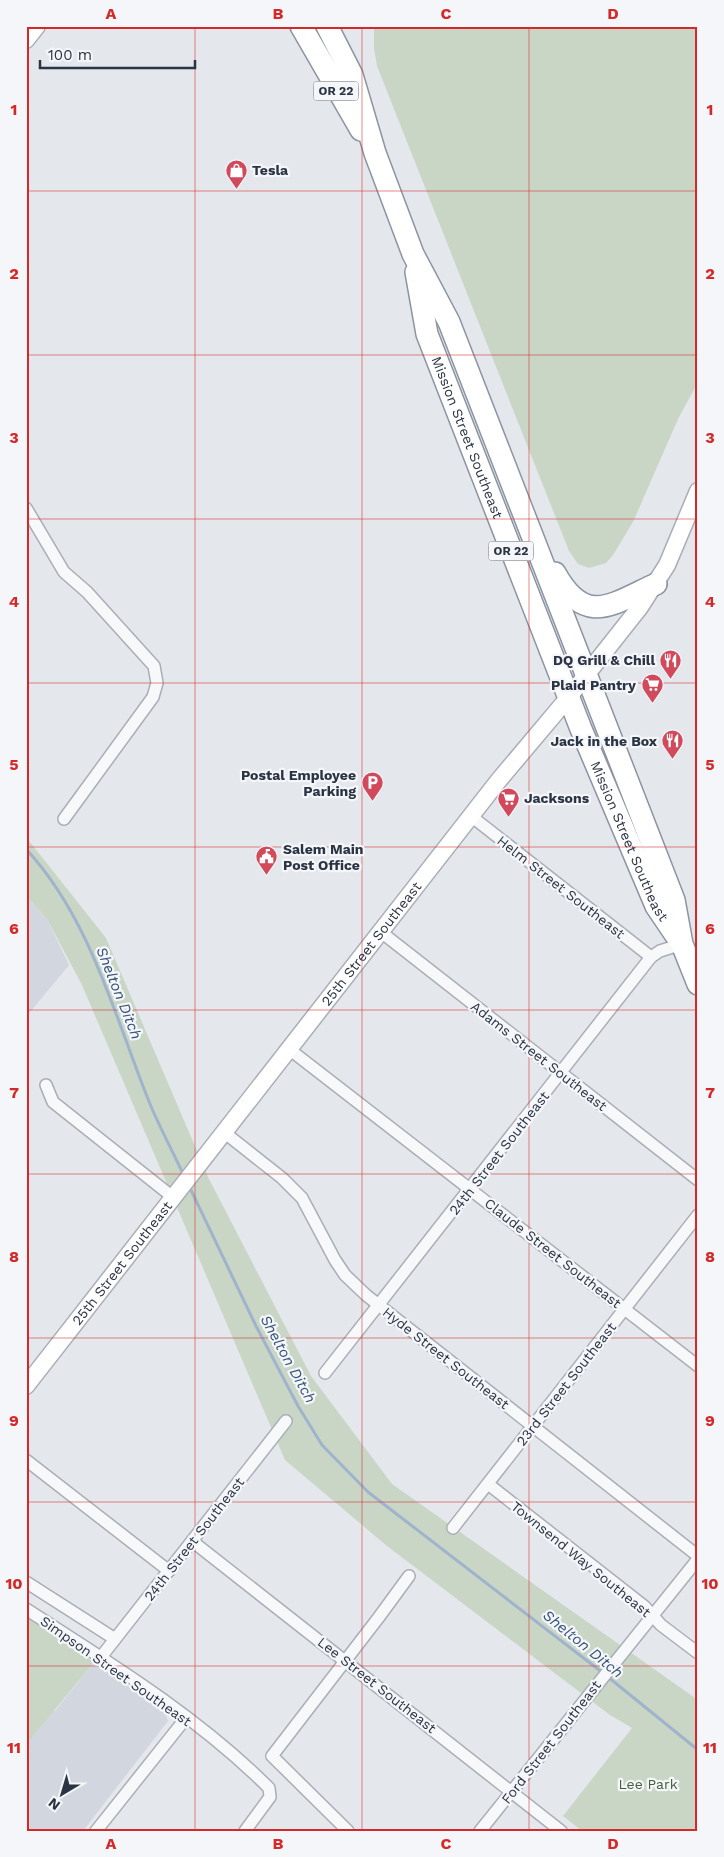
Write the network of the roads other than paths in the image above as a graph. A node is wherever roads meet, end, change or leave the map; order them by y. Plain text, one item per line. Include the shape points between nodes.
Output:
1 (37, 26) edge
2 (301, 26) edge
3 (327, 26) edge
4 (26, 40) edge
5 (375, 154) junction
6 (413, 254) junction
7 (698, 492) edge
8 (26, 508) edge
9 (528, 525) junction
10 (656, 584) junction
11 (586, 676) junction
12 (568, 698) junction
13 (471, 816) junction
14 (64, 819) dead end
15 (381, 932) junction
16 (682, 944) junction
17 (652, 957) junction
18 (698, 984) edge
19 (289, 1049) junction
20 (562, 1073) junction
21 (46, 1085) dead end
22 (225, 1133) junction
23 (698, 1180) edge
24 (470, 1189) junction
25 (174, 1198) junction
26 (698, 1215) edge
27 (380, 1306) junction
28 (625, 1309) junction
29 (698, 1366) edge
30 (325, 1373) dead end
31 (26, 1386) edge
32 (286, 1422) dead end
33 (532, 1426) junction
34 (26, 1460) edge
35 (488, 1484) junction
36 (452, 1528) dead end
37 (192, 1541) junction
38 (698, 1557) edge
39 (169, 1571) junction
40 (409, 1576) dead end
41 (26, 1582) edge
42 (26, 1609) edge
43 (653, 1616) junction
44 (116, 1639) junction
45 (698, 1653) edge
46 (101, 1657) junction
47 (346, 1661) junction
48 (186, 1718) junction
49 (511, 1792) junction
50 (96, 1831) edge
51 (245, 1831) edge
52 (348, 1831) edge
53 (480, 1831) edge
54 (561, 1831) edge

1 - 4 street
2 - 5 highway, Mission Street Southeast / OR 22
3 - 5 highway, Mission Street Southeast / OR 22 via 352,75
5 - 6 highway, Mission Street Southeast / OR 22
6 - 9 highway, Mission Street Southeast / OR 22 via 449,322
6 - 12 highway, Mission Street Southeast / OR 22 via 427,334
7 - 10 street, 25th Street Southeast via 676,547
8 - 14 street via 64,572 87,592 154,666 157,683 153,697
9 - 10 highway via 567,593 578,603 591,607 612,605
9 - 11 highway, Mission Street Southeast / OR 22
10 - 11 street, 25th Street Southeast
11 - 12 street, 25th Street Southeast
11 - 16 highway, Mission Street Southeast / OR 22 via 674,900
12 - 13 street, 25th Street Southeast
12 - 16 highway, Mission Street Southeast / OR 22 via 656,906
13 - 15 street, 25th Street Southeast
13 - 17 street, Helm Street Southeast
15 - 19 street, 25th Street Southeast
15 - 20 street, Adams Street Southeast
16 - 17 street, 24th Street Southeast
16 - 18 highway, Mission Street Southeast / OR 22
17 - 20 street, 24th Street Southeast
19 - 22 street, 25th Street Southeast
19 - 24 street, Claude Street Southeast
20 - 23 street, Adams Street Southeast
20 - 24 street, 24th Street Southeast
21 - 25 street via 53,1102
22 - 25 street, 25th Street Southeast
22 - 27 street, Hyde Street Southeast via 302,1198 345,1275
24 - 27 street, 24th Street Southeast
24 - 28 street, Claude Street Southeast
25 - 31 street, 25th Street Southeast
26 - 28 street, 23rd Street Southeast
27 - 30 street, 24th Street Southeast
27 - 33 street, Hyde Street Southeast
28 - 29 street, Claude Street Southeast
28 - 33 street, 23rd Street Southeast
32 - 37 street, 24th Street Southeast
33 - 35 street, 23rd Street Southeast
33 - 38 street, Hyde Street Southeast
34 - 39 street
35 - 36 street, 23rd Street Southeast
35 - 43 street, Townsend Way Southeast
37 - 39 street, 24th Street Southeast
37 - 47 street, Lee Street Southeast
38 - 43 street, Ford Street Southeast
39 - 44 street, 24th Street Southeast
40 - 47 street
41 - 44 street, Simpson Street Southeast
42 - 46 street, Simpson Street Southeast
43 - 45 street, Townsend Way Southeast
43 - 49 street, Ford Street Southeast
44 - 46 street, 24th Street Southeast
46 - 48 street, Simpson Street Southeast
47 - 49 street, Lee Street Southeast
47 - 52 street via 272,1756
48 - 50 street
48 - 51 street, Simpson Street Southeast via 261,1780 272,1793
49 - 53 street, Ford Street Southeast
49 - 54 street, Lee Street Southeast

